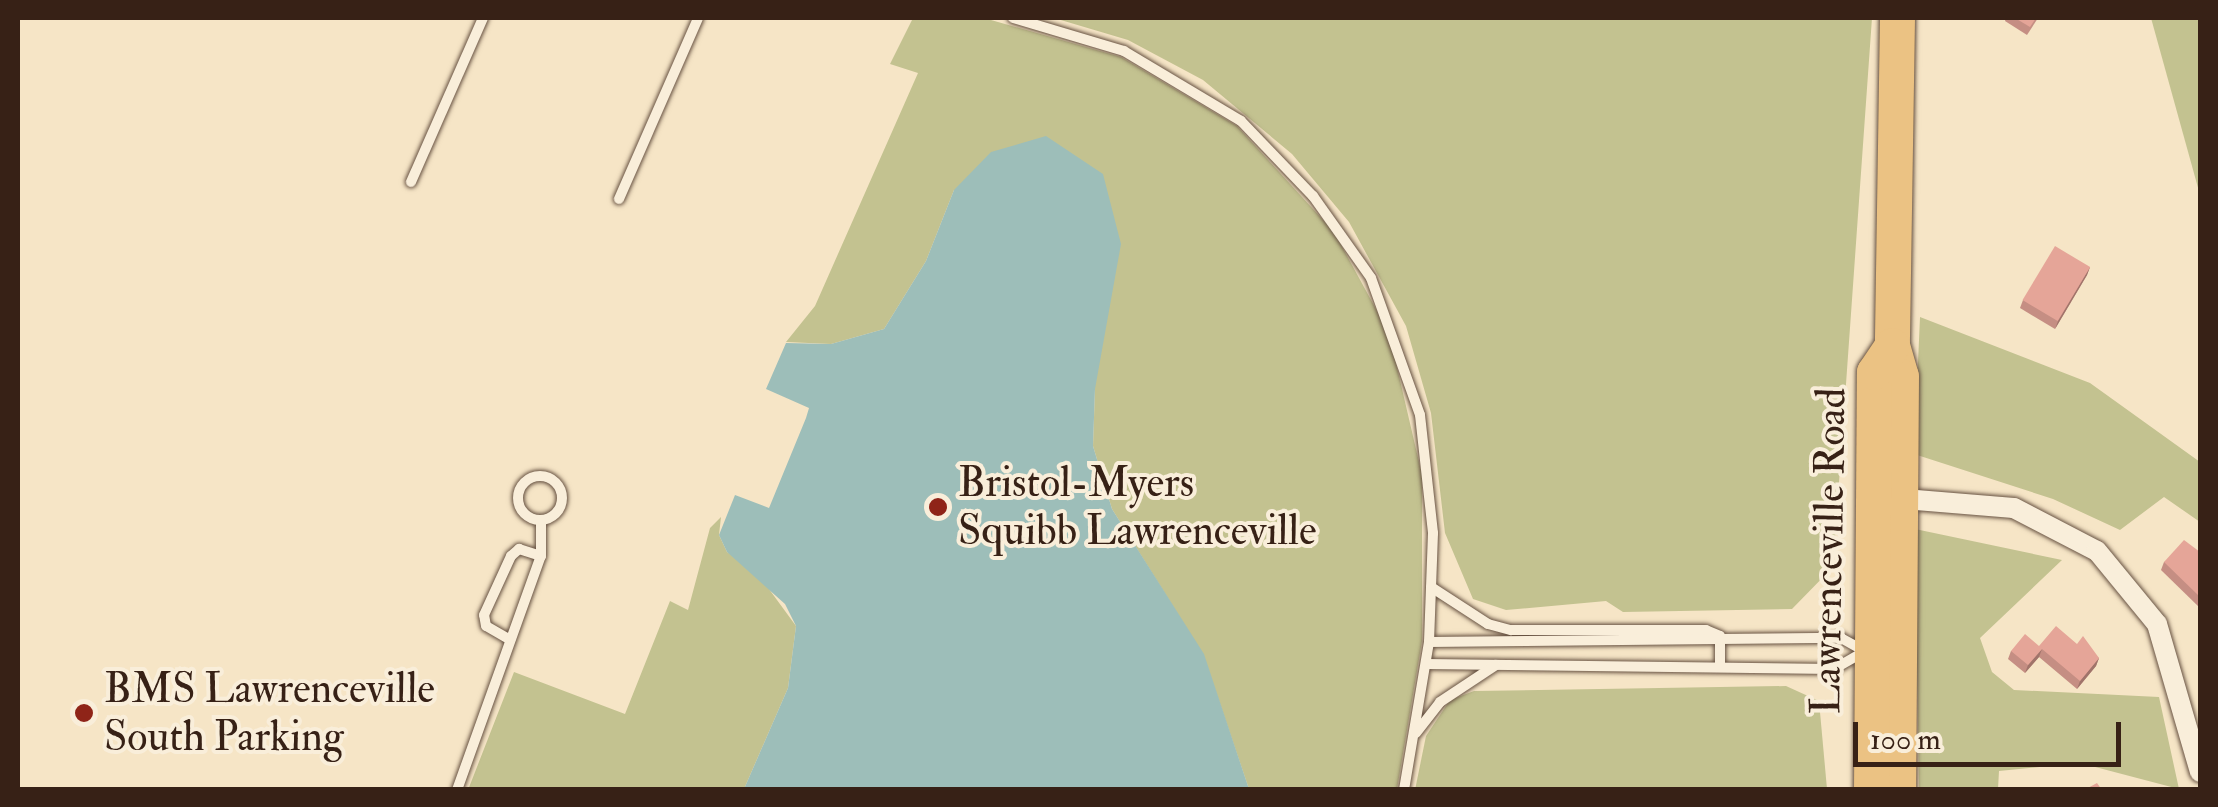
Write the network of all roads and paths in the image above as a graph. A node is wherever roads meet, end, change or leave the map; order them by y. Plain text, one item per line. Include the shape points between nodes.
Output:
1 (482, 18) edge
2 (698, 18) edge
3 (1014, 18) edge
4 (1897, 18) edge
5 (410, 182) dead end
6 (618, 198) dead end
7 (1886, 497) junction
8 (542, 520) junction
9 (541, 556) junction
10 (1431, 586) junction
11 (1720, 636) junction
12 (507, 638) junction
13 (1429, 642) junction
14 (1561, 642) junction
15 (1877, 651) junction
16 (1426, 664) junction
17 (1720, 664) junction
18 (1496, 665) junction
19 (1560, 665) junction
20 (1416, 734) junction
21 (2200, 772) edge
22 (458, 790) edge
23 (1404, 790) edge
24 (1871, 790) edge
25 (1898, 790) edge

1 - 5 lane
2 - 6 lane
3 - 10 lane via 1124,51 1197,90 1284,162 1340,228 1395,330 1420,416 1433,533
4 - 7 highway, Lawrenceville Road via 1892,345 1874,372
7 - 15 highway, Lawrenceville Road
7 - 21 street via 2014,508 2070,533 2119,571 2149,610 2172,658
8 - 8 lane via 556,514 562,497 557,483 540,475 524,482 518,500 526,516
8 - 9 lane
9 - 12 lane
9 - 12 lane via 519,549 512,556 484,614 486,626
10 - 11 lane via 1488,624 1511,630 1662,627
10 - 13 lane
11 - 14 lane
11 - 15 lane via 1840,638
11 - 17 lane
12 - 22 lane
13 - 14 lane
13 - 16 lane
14 - 19 lane
15 - 17 lane via 1834,669
15 - 24 highway, Lawrenceville Road
15 - 25 highway, Lawrenceville Road
16 - 18 lane
16 - 20 lane
17 - 19 lane
18 - 19 lane
18 - 20 lane via 1440,702
20 - 23 lane

